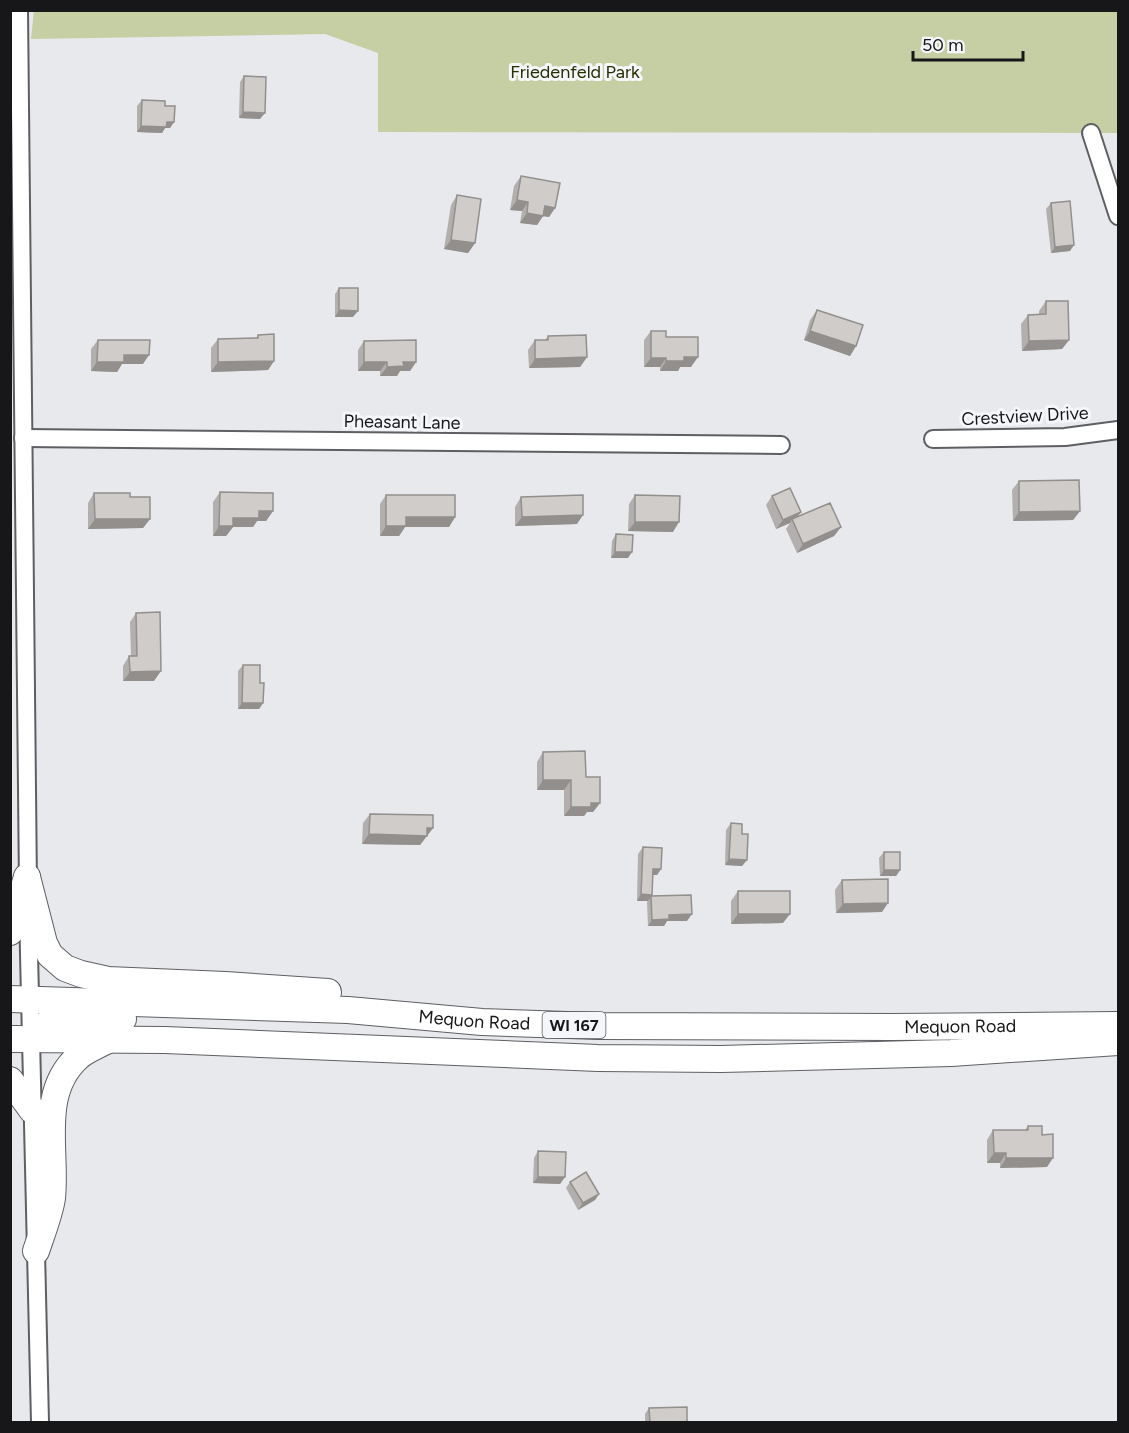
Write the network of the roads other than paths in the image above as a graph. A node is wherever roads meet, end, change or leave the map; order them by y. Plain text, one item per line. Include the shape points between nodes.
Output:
1 (19, 10) edge
2 (1091, 133) dead end
3 (1119, 216) edge
4 (16, 262) edge
5 (16, 300) edge
6 (1119, 430) edge
7 (23, 438) junction
8 (933, 440) dead end
9 (781, 446) dead end
10 (27, 877) junction
11 (10, 932) edge
12 (17, 1004) edge
13 (402, 1014) junction
14 (468, 1021) junction
15 (1119, 1025) edge
16 (20, 1039) edge
17 (110, 1040) junction
18 (1119, 1042) edge
19 (10, 1080) edge
20 (32, 1110) junction
21 (36, 1251) junction
22 (40, 1422) edge

1 - 4 street
2 - 3 street
4 - 5 street
5 - 7 street
6 - 8 street, Crestview Drive via 1065,436
7 - 9 street, Pheasant Lane
7 - 10 street
10 - 11 main road
10 - 12 street
10 - 14 main road via 50,955 65,968 81,974 108,981 348,993 434,1006
12 - 13 main road, Mequon Road / WI 167
12 - 16 street
13 - 14 main road, Mequon Road / WI 167
13 - 16 main road via 350,1022 65,1019 46,1024
14 - 15 main road, Mequon Road / WI 167 via 598,1026
16 - 17 main road, Mequon Road / WI 167
16 - 20 street
17 - 18 main road, Mequon Road / WI 167 via 710,1059 951,1053
17 - 21 main road via 79,1055 61,1079 53,1100 52,1199
19 - 20 main road
20 - 21 street
21 - 22 street

